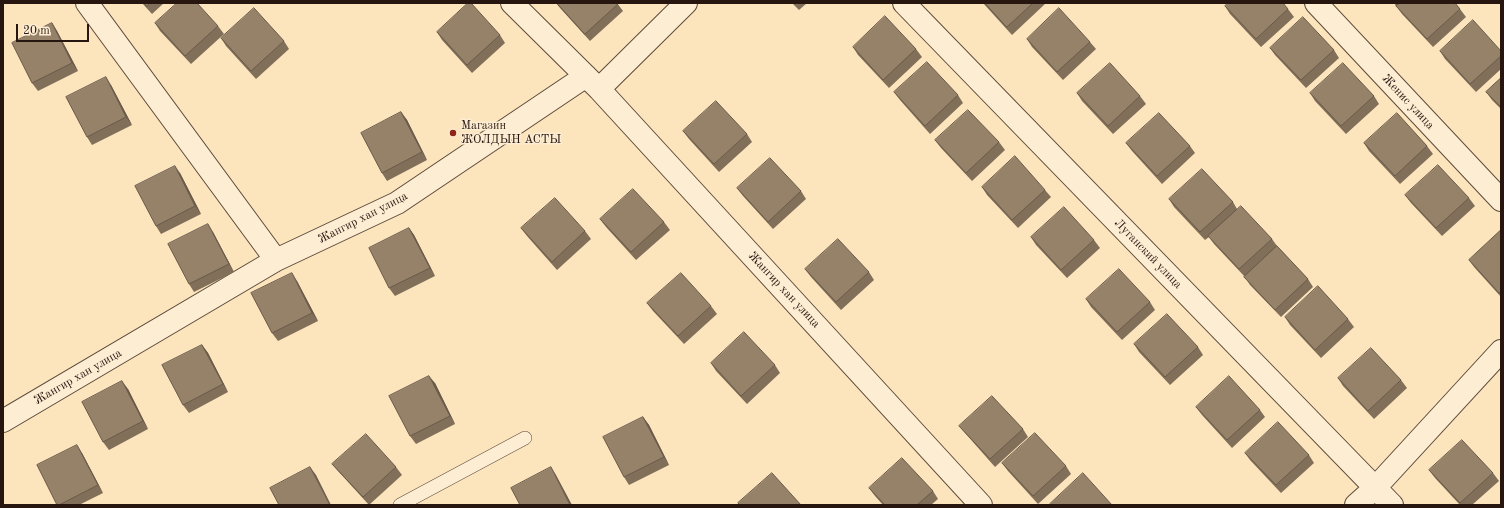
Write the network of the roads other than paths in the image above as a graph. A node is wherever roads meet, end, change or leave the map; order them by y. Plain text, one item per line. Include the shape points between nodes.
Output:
1 (87, 3) edge
2 (512, 3) edge
3 (686, 3) edge
4 (904, 3) edge
5 (1316, 3) edge
6 (592, 83) junction
7 (1501, 200) edge
8 (276, 260) junction
9 (1501, 351) edge
10 (3, 421) edge
11 (525, 438) dead end
12 (1375, 488) junction
13 (400, 505) edge
14 (981, 505) edge
15 (1356, 505) edge
16 (1392, 505) edge

1 - 8 street
2 - 6 street, Жангир хан улица
3 - 6 street
4 - 12 street, Луганский улица
5 - 7 street, Женис улица
6 - 8 street, Жангир хан улица via 396,203
6 - 14 street, Жангир хан улица
8 - 10 street, Жангир хан улица
9 - 12 street
11 - 13 lane
12 - 15 street
12 - 16 street, Луганский улица

